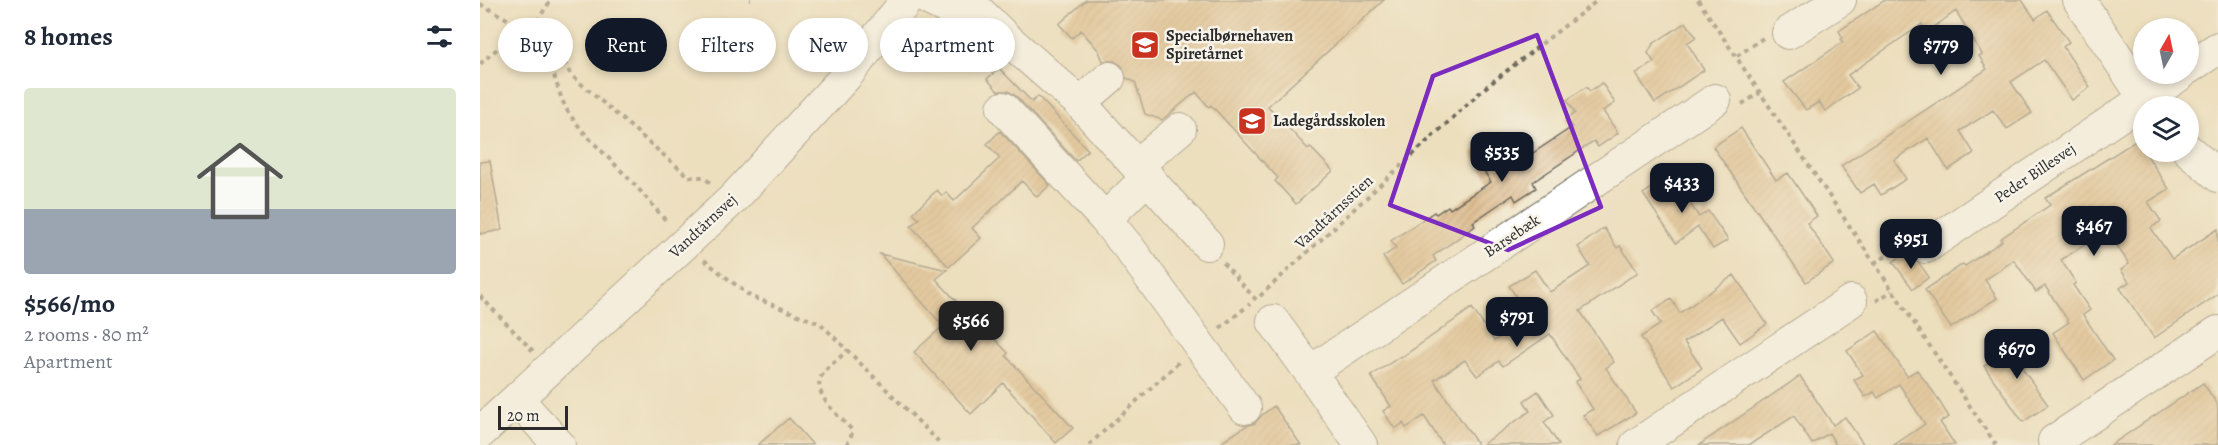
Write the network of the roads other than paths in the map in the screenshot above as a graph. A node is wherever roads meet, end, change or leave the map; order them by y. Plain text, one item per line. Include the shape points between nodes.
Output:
1 (908, 0) edge
2 (930, 0) edge
3 (967, 0) edge
4 (1840, 0) edge
5 (2079, 0) edge
6 (966, 18) edge
7 (985, 18) edge
8 (1788, 33) dead end
9 (1015, 46) edge
10 (2218, 48) edge
11 (2199, 61) edge
12 (1109, 78) dead end
13 (2169, 84) edge
14 (2142, 96) edge
15 (2155, 96) edge
16 (1715, 100) dead end
17 (1080, 103) junction
18 (1003, 108) dead end
19 (2133, 112) edge
20 (1180, 129) dead end
21 (2199, 160) edge
22 (1142, 171) junction
23 (2218, 176) edge
24 (1105, 219) junction
25 (1207, 244) road end
26 (1926, 247) dead end
27 (1851, 301) dead end
28 (1265, 310) road end
29 (2218, 332) edge
30 (1310, 372) junction
31 (517, 399) junction
32 (1245, 408) dead end
33 (480, 433) edge
34 (2054, 441) dead end
35 (559, 445) edge
36 (1361, 445) edge
37 (1636, 445) edge

1 - 31 street, Vandtårnsvej via 847,75 734,198
2 - 6 street
3 - 7 street
4 - 8 street
5 - 14 street
9 - 17 street
10 - 11 street
12 - 17 street
13 - 15 street, Peder Billesvej
16 - 30 street, Barsebæk
17 - 22 street
18 - 24 street
19 - 26 street, Peder Billesvej
20 - 22 street
21 - 23 street
22 - 24 street
22 - 25 street
24 - 32 street
27 - 37 street
28 - 30 street
29 - 34 street
30 - 36 street
31 - 33 street, Vandtårnsvej
31 - 35 street

